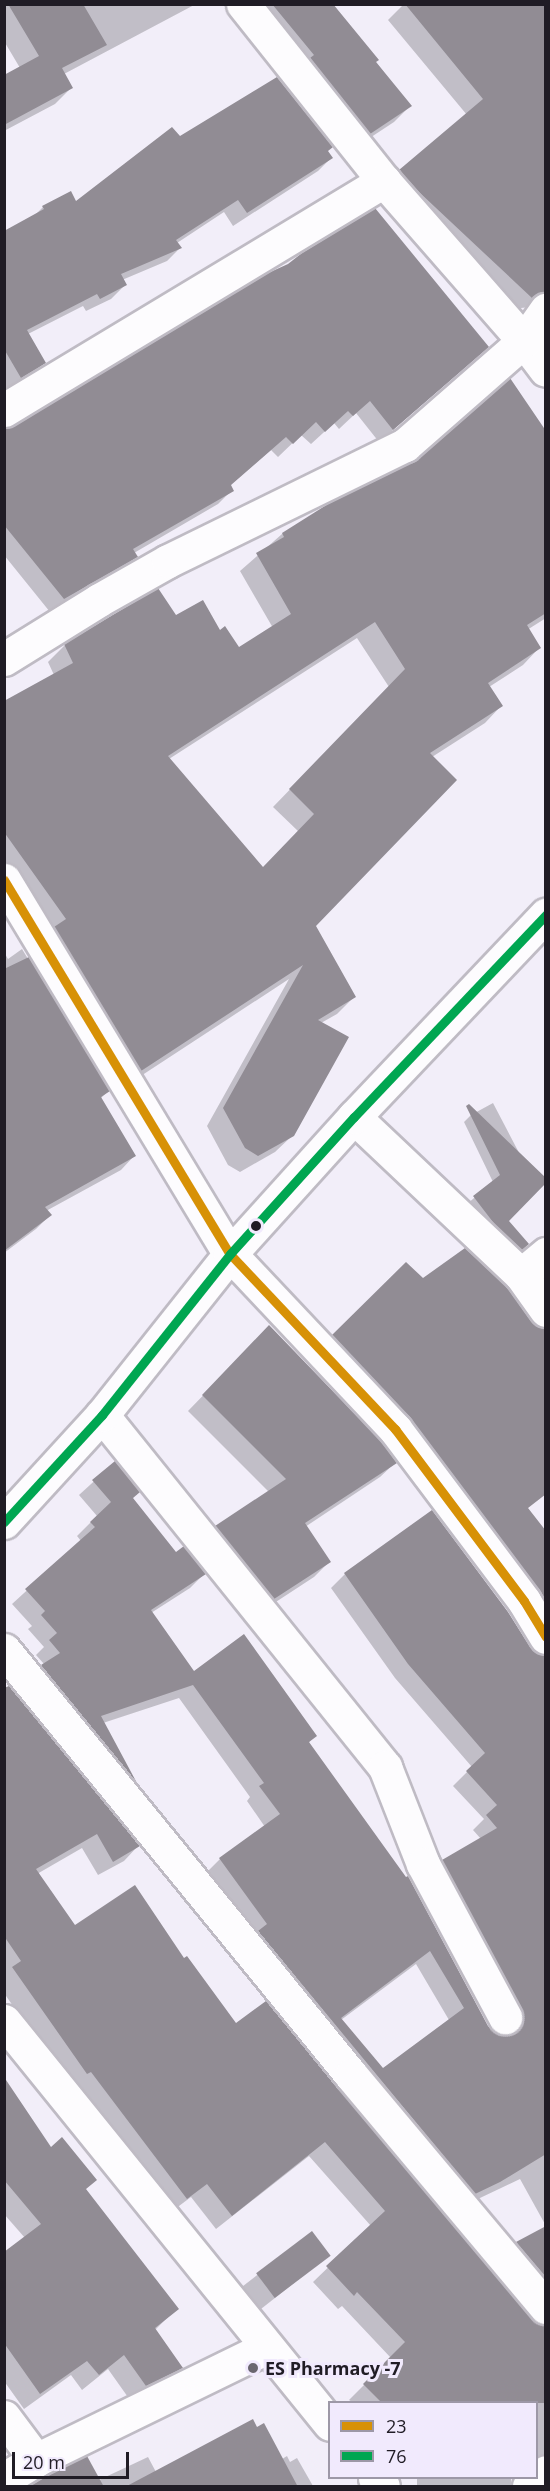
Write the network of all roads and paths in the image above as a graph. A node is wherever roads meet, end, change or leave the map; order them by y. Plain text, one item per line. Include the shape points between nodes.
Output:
1 (243, 4) edge
2 (384, 181) junction
3 (546, 310) edge
4 (524, 341) junction
5 (546, 370) edge
6 (4, 410) edge
7 (4, 659) edge
8 (4, 880) edge
9 (546, 915) edge
10 (354, 1117) junction
11 (230, 1254) junction
12 (546, 1254) edge
13 (521, 1275) junction
14 (546, 1310) edge
15 (102, 1415) junction
16 (4, 1522) edge
17 (546, 1637) edge
18 (4, 1650) edge
19 (505, 2017) dead end
20 (4, 2021) edge
21 (546, 2307) edge
22 (266, 2349) junction
23 (4, 2417) edge
24 (328, 2422) edge
25 (36, 2460) junction
26 (546, 2472) edge
27 (4, 2479) edge
28 (529, 2487) edge

1 - 2 main road
2 - 4 main road
2 - 6 main road
3 - 4 main road
4 - 5 main road
4 - 7 main road via 405,445 168,561
8 - 11 main road
9 - 10 main road
10 - 11 main road
10 - 13 main road
11 - 15 main road
11 - 17 main road via 395,1429 524,1601
12 - 13 main road
13 - 14 main road
15 - 16 main road
15 - 19 main road via 385,1767 423,1864
18 - 21 main road
20 - 22 main road
22 - 24 main road
22 - 25 main road
23 - 25 main road
25 - 27 main road
26 - 28 main road

